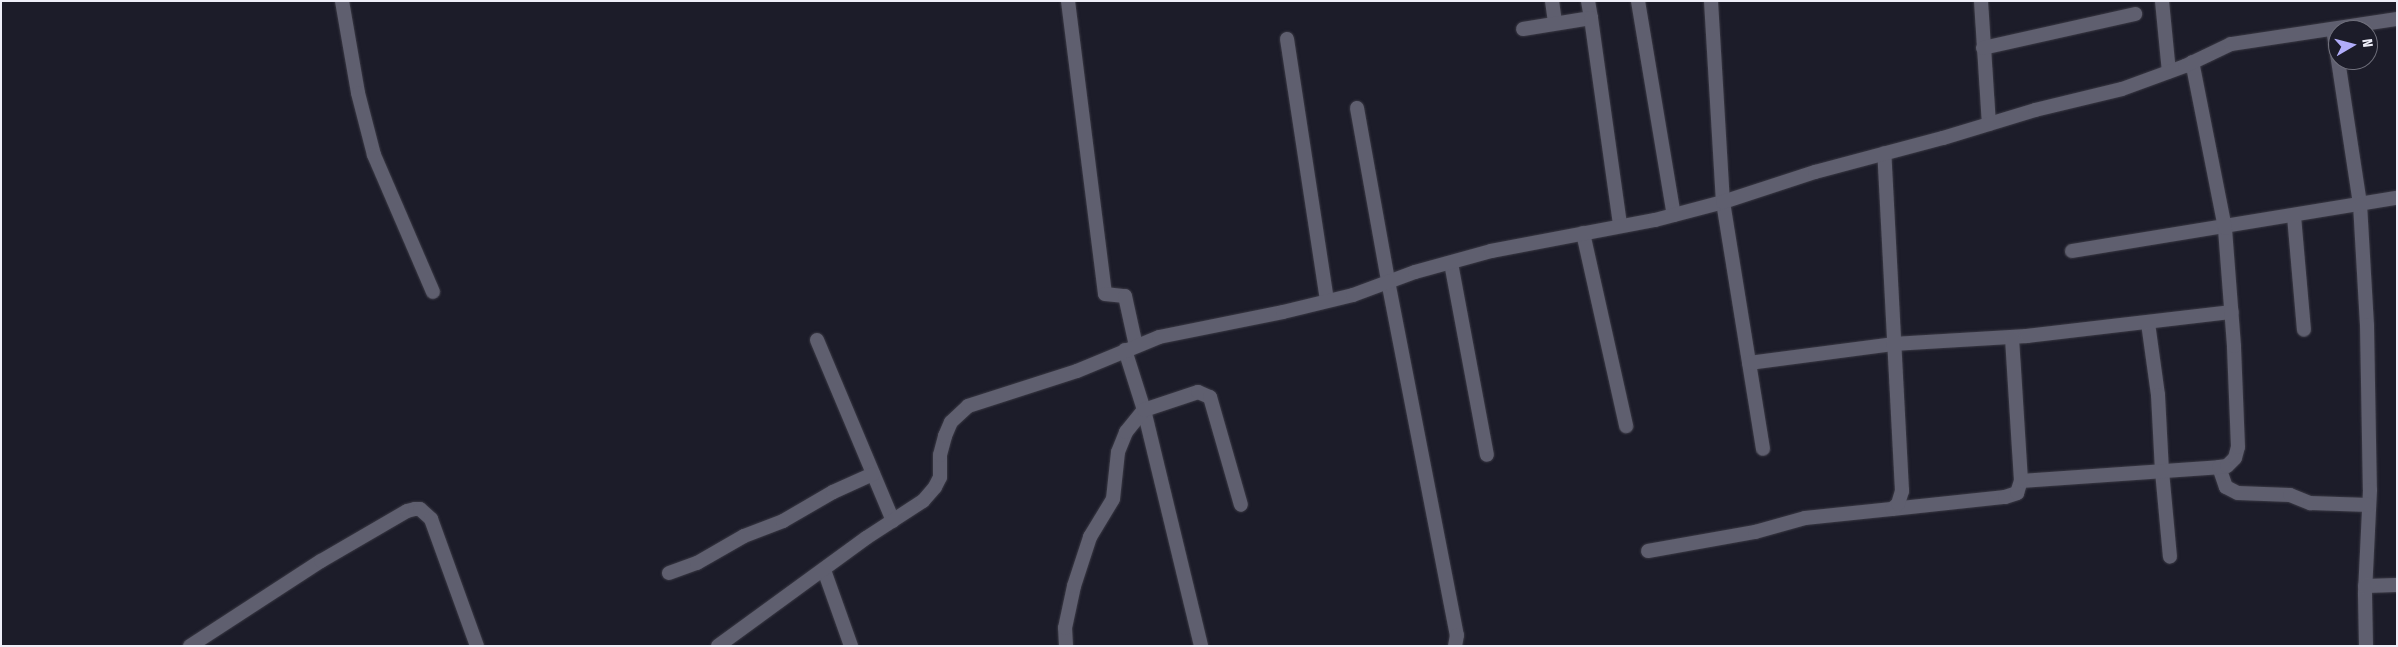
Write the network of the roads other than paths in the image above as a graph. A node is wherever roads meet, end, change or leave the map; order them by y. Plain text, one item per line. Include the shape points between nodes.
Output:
1 (342, 1) edge
2 (1068, 1) edge
3 (1552, 1) edge
4 (1588, 1) edge
5 (1638, 1) edge
6 (1711, 1) edge
7 (1981, 1) edge
8 (2162, 1) edge
9 (2135, 14) dead end
10 (1591, 18) junction
11 (2397, 19) edge
12 (2378, 22) edge
13 (1555, 23) junction
14 (1523, 29) dead end
15 (2328, 30) edge
16 (1288, 39) dead end
17 (1983, 48) junction
18 (2192, 62) junction
19 (2340, 70) edge
20 (2169, 72) junction
21 (1358, 108) dead end
22 (1989, 124) junction
23 (1884, 154) junction
24 (2397, 198) edge
25 (1723, 202) junction
26 (2360, 204) junction
27 (1674, 215) junction
28 (2294, 216) junction
29 (1620, 225) junction
30 (2225, 228) junction
31 (1584, 233) junction
32 (2072, 251) dead end
33 (1451, 263) junction
34 (1388, 281) junction
35 (433, 292) dead end
36 (1327, 300) junction
37 (2232, 312) junction
38 (2148, 324) junction
39 (2304, 330) dead end
40 (2012, 337) junction
41 (817, 340) dead end
42 (1894, 344) junction
43 (1130, 348) junction
44 (1749, 363) junction
45 (1144, 410) junction
46 (1626, 426) dead end
47 (1763, 449) dead end
48 (1487, 455) dead end
49 (2219, 467) junction
50 (2162, 471) junction
51 (873, 474) junction
52 (2021, 481) junction
53 (1241, 505) dead end
54 (2370, 505) junction
55 (1892, 509) junction
56 (893, 521) junction
57 (1648, 552) dead end
58 (2170, 557) dead end
59 (824, 570) junction
60 (669, 573) dead end
61 (2366, 586) junction
62 (2397, 586) edge
63 (190, 646) edge
64 (477, 646) edge
65 (718, 646) edge
66 (851, 646) edge
67 (1066, 646) edge
68 (1201, 646) edge
69 (1456, 646) edge
70 (2366, 646) edge

1 - 35 street via 358,94 374,155
2 - 43 street via 1105,294 1125,296
3 - 13 street
4 - 10 street
5 - 27 street
6 - 25 street
7 - 17 street
8 - 20 street
9 - 17 street
10 - 13 street
10 - 29 street
11 - 12 street
13 - 14 street
15 - 18 street via 2232,44
16 - 36 street
17 - 22 street
18 - 20 street
18 - 30 street
19 - 26 street
20 - 22 street via 2122,89
21 - 34 street
22 - 23 street
23 - 25 street
23 - 42 street
24 - 26 street
25 - 27 street
25 - 44 street
26 - 28 street
26 - 54 street via 2367,325
27 - 29 street
28 - 30 street
28 - 39 street
29 - 31 street
30 - 32 street
30 - 37 street
31 - 33 street via 1491,251
31 - 46 street
33 - 34 street
33 - 48 street
34 - 36 street via 1353,295
34 - 69 street via 1457,635
36 - 43 street via 1159,337
37 - 38 street
37 - 49 street via 2238,447 2235,458 2227,466
38 - 40 street
38 - 50 street via 2158,395
40 - 42 street
40 - 52 street
41 - 51 street
42 - 44 street
42 - 55 street via 1902,491 1901,498
43 - 45 street
43 - 56 street via 1077,371 968,406 951,422 944,436 936,487 923,502
44 - 47 street
45 - 53 street via 1198,392 1210,397
45 - 67 street via 1126,432 1118,452 1112,499 1090,537 1079,570 1065,628
45 - 68 street
49 - 50 street
49 - 54 street via 2226,487 2238,493 2286,494 2310,503
50 - 52 street
50 - 58 street
51 - 56 street
51 - 60 street via 833,492 783,522 744,536 704,560
52 - 55 street via 2017,493 2005,497
54 - 61 street
55 - 57 street via 1805,518 1754,532
56 - 59 street
59 - 65 street
59 - 66 street
61 - 62 street
61 - 70 street
63 - 64 street via 321,561 415,509 431,519

